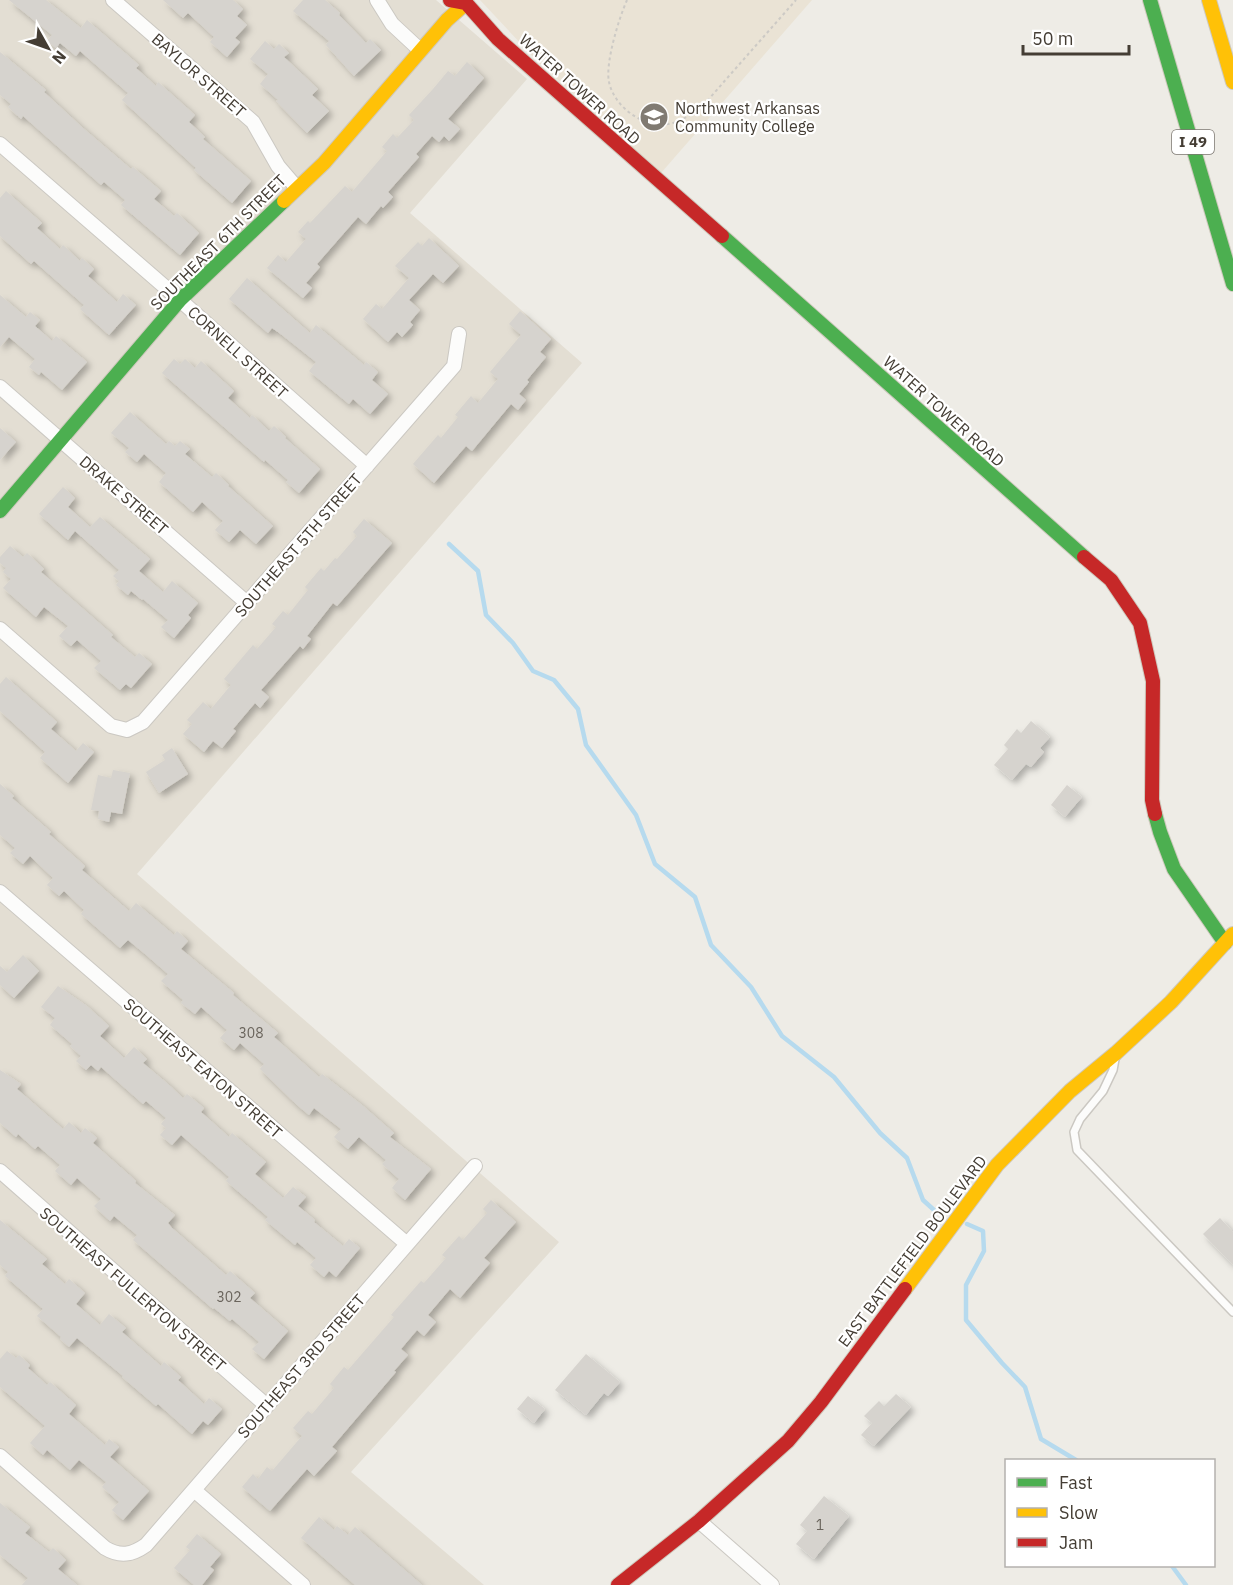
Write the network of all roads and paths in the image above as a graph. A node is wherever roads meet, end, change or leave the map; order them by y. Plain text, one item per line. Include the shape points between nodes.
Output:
1 (113, 0) edge
2 (377, 0) edge
3 (450, 0) edge
4 (627, 0) edge
5 (796, 0) edge
6 (1150, 0) edge
7 (1209, 0) edge
8 (1220, 0) edge
9 (466, 1) edge
10 (420, 50) junction
11 (1226, 58) junction
12 (1233, 82) edge
13 (0, 144) edge
14 (296, 187) junction
15 (1233, 284) edge
16 (180, 300) junction
17 (459, 334) dead end
18 (0, 387) edge
19 (61, 440) junction
20 (367, 466) junction
21 (0, 511) edge
22 (247, 603) junction
23 (0, 629) edge
24 (5, 896) edge
25 (0, 912) edge
26 (1230, 943) edge
27 (1116, 1053) junction
28 (475, 1166) dead end
29 (0, 1171) edge
30 (407, 1244) junction
31 (1233, 1312) edge
32 (267, 1406) junction
33 (0, 1456) edge
34 (194, 1490) junction
35 (699, 1521) junction
36 (303, 1585) edge
37 (618, 1585) edge
38 (772, 1585) edge

1 - 14 street, BAYLOR STREET via 253,122 278,166
2 - 10 street via 392,24
3 - 9 main road
4 - 5 path via 614,41 608,79 614,98 650,124 669,124 694,113
6 - 15 main road, I 49
7 - 11 main road
8 - 11 main road
9 - 10 main road, SOUTHEAST 6TH STREET
9 - 26 main road, WATER TOWER ROAD via 507,46 1111,580 1140,624 1153,681 1152,800 1160,832 1174,869
10 - 14 main road, SOUTHEAST 6TH STREET via 324,163
11 - 12 main road
13 - 16 street, CORNELL STREET
14 - 16 main road, SOUTHEAST 6TH STREET
16 - 19 main road, SOUTHEAST 6TH STREET
16 - 20 street, CORNELL STREET
17 - 20 street, SOUTHEAST 5TH STREET via 454,366
18 - 19 street, DRAKE STREET
19 - 21 main road, SOUTHEAST 6TH STREET
19 - 22 street, DRAKE STREET
20 - 22 street, SOUTHEAST 5TH STREET
22 - 23 street, SOUTHEAST 5TH STREET via 143,722 127,730 111,726
24 - 25 street
24 - 30 street, SOUTHEAST EATON STREET
26 - 27 main road, EAST BATTLEFIELD BOULEVARD
27 - 31 lane via 1103,1091 1074,1132 1077,1150
27 - 35 main road, EAST BATTLEFIELD BOULEVARD via 1070,1091 997,1165 821,1402 788,1441
28 - 30 street, SOUTHEAST 3RD STREET
29 - 32 street, SOUTHEAST FULLERTON STREET
30 - 32 street, SOUTHEAST 3RD STREET
32 - 34 street, SOUTHEAST 3RD STREET
33 - 34 street, SOUTHEAST 3RD STREET via 105,1548 120,1554 130,1554 146,1545
34 - 36 street
35 - 37 main road, EAST BATTLEFIELD BOULEVARD
35 - 38 street

